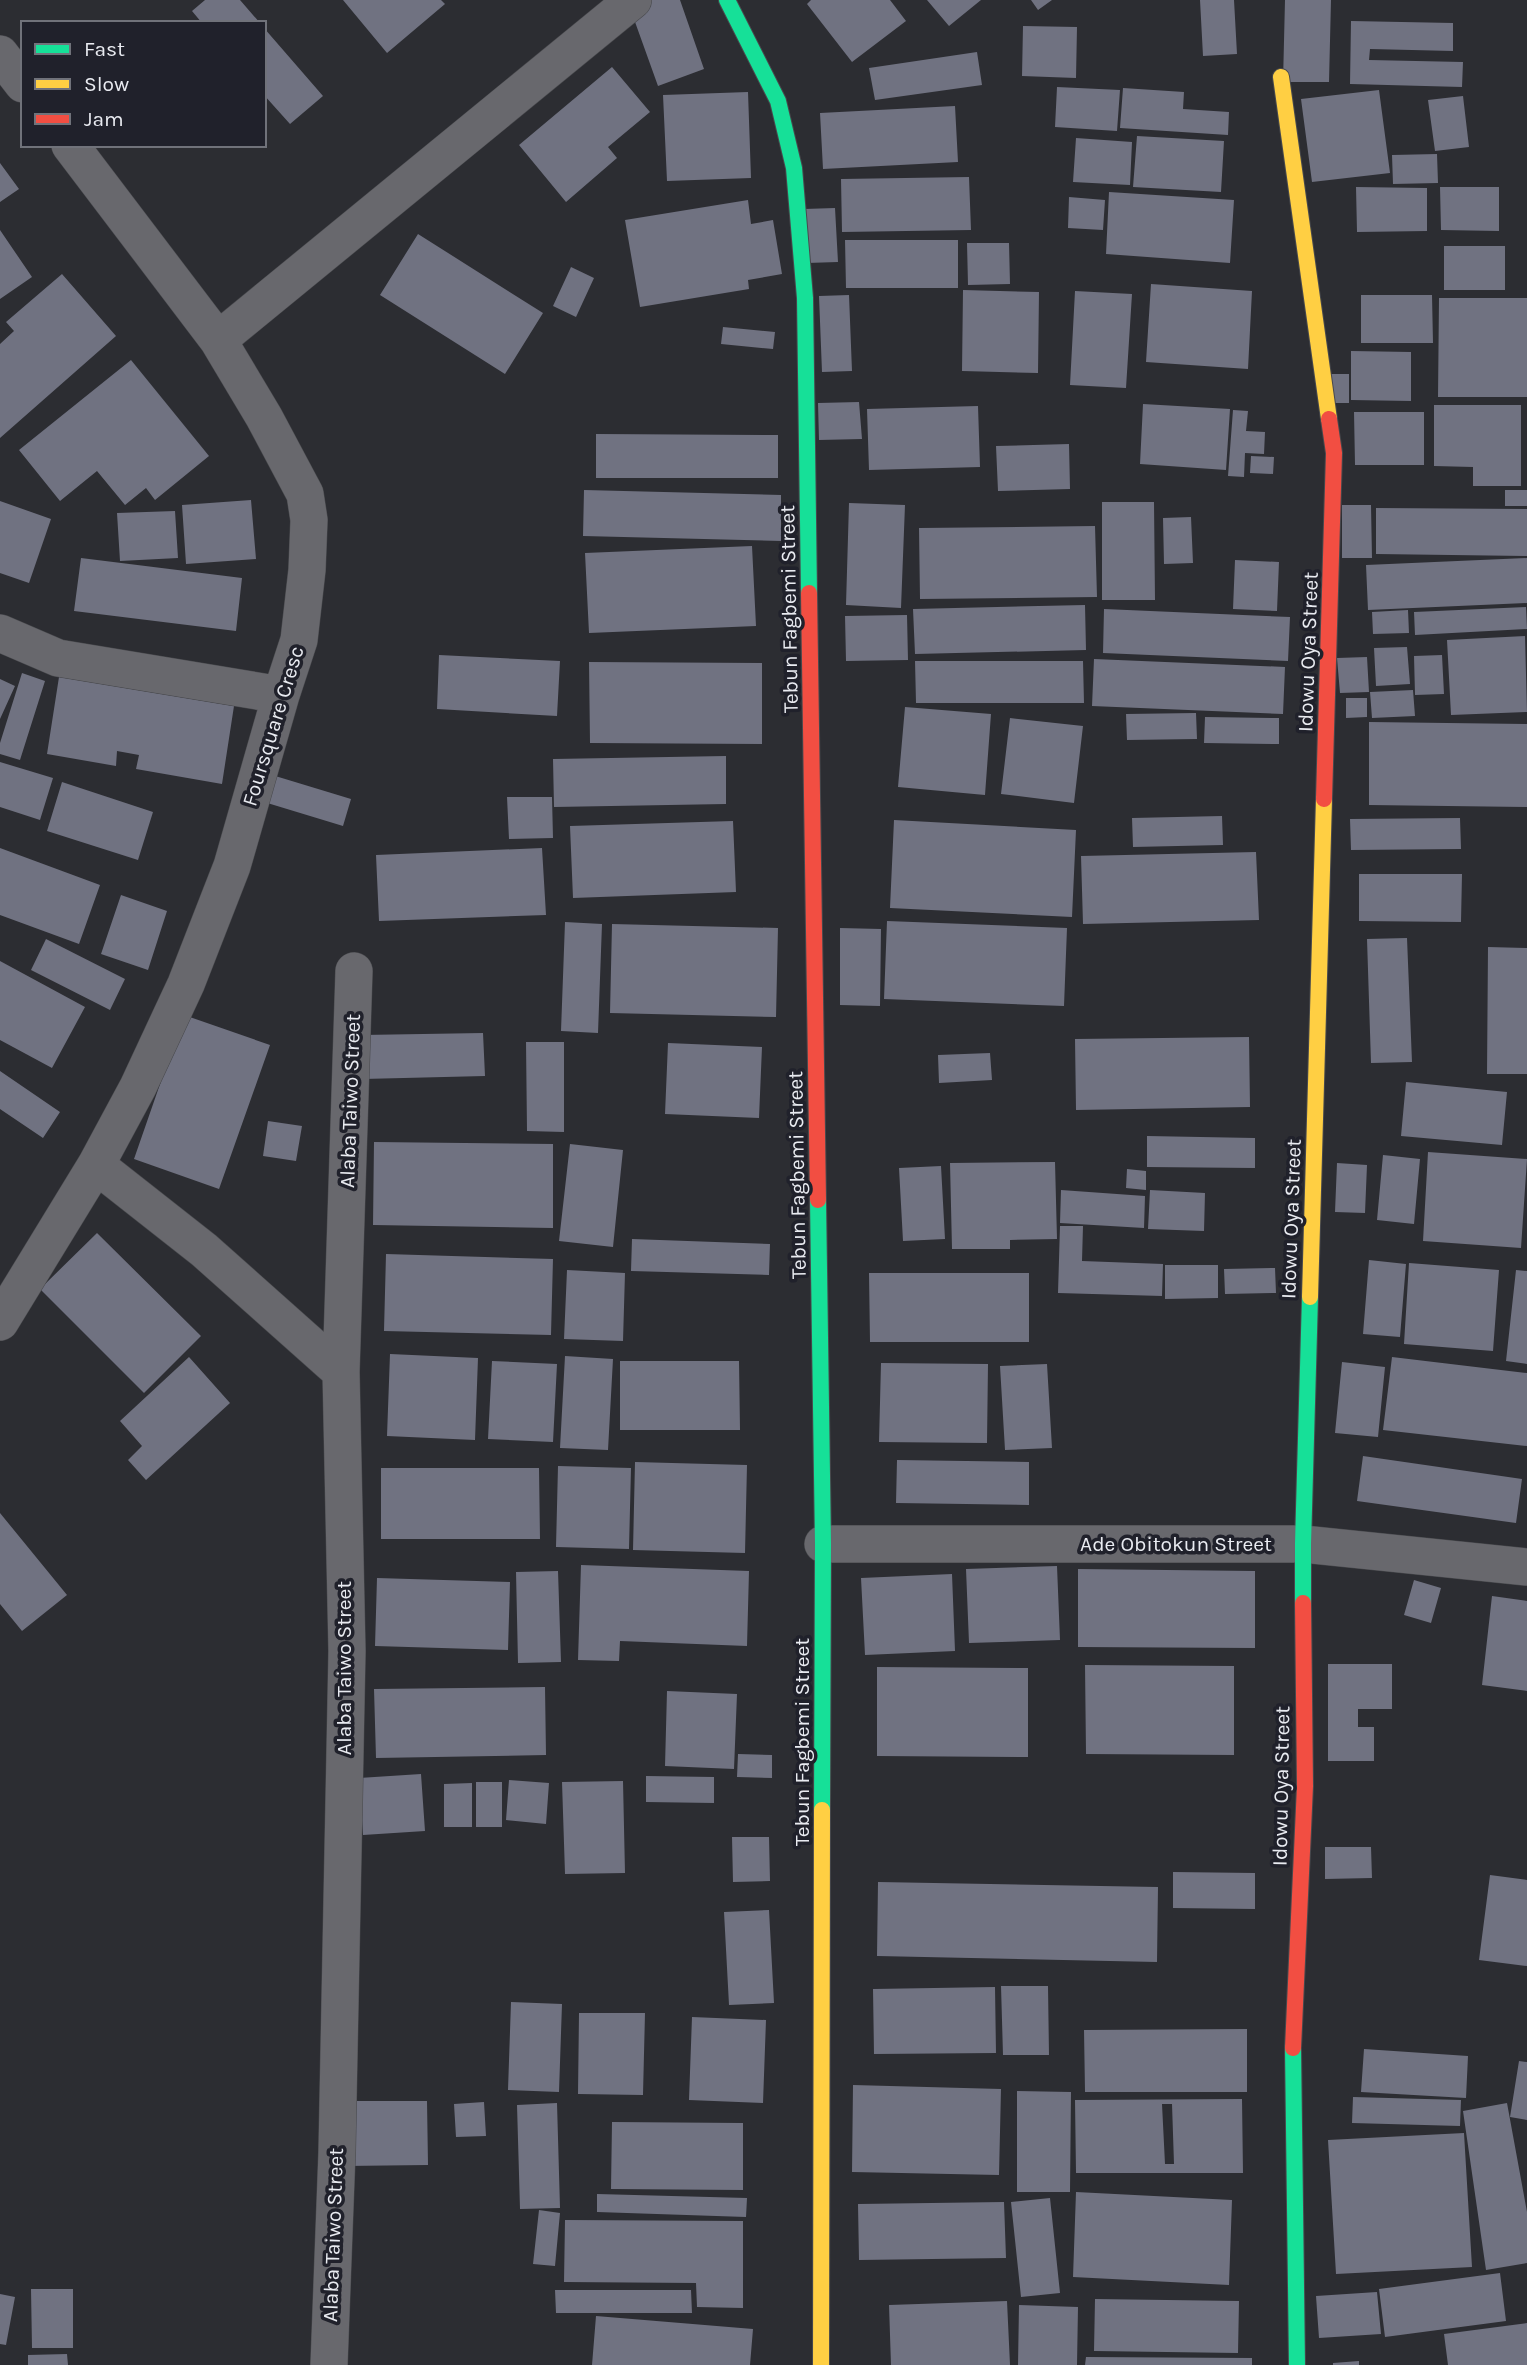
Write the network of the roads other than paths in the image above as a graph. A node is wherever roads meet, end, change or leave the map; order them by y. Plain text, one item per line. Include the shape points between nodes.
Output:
1 (633, 0) edge
2 (727, 0) edge
3 (0, 54) edge
4 (1281, 77) dead end
5 (21, 81) edge
6 (72, 147) edge
7 (218, 340) junction
8 (0, 633) edge
9 (281, 695) junction
10 (354, 971) dead end
11 (96, 1165) junction
12 (0, 1322) edge
13 (341, 1372) junction
14 (823, 1544) junction
15 (1303, 1544) junction
16 (1527, 1567) edge
17 (329, 2365) edge
18 (821, 2365) edge
19 (1297, 2365) edge

1 - 7 street
2 - 14 street, Tebun Fagbemi Street via 778,101 794,168 805,298
3 - 5 street
4 - 15 street, Idowu Oya Street via 1335,453
6 - 7 street, Foursquare Cresc
7 - 9 street, Foursquare Cresc via 305,494 307,570 299,640
8 - 9 street via 58,658
9 - 11 street, Foursquare Cresc via 232,866 191,972
10 - 13 street, Alaba Taiwo Street
11 - 12 street, Foursquare Cresc
11 - 13 street via 204,1250
13 - 17 street, Alaba Taiwo Street via 346,1651
14 - 15 street, Ade Obitokun Street
14 - 18 street, Tebun Fagbemi Street
15 - 16 street, Ade Obitokun Street
15 - 19 street, Idowu Oya Street via 1305,1786 1292,2064

